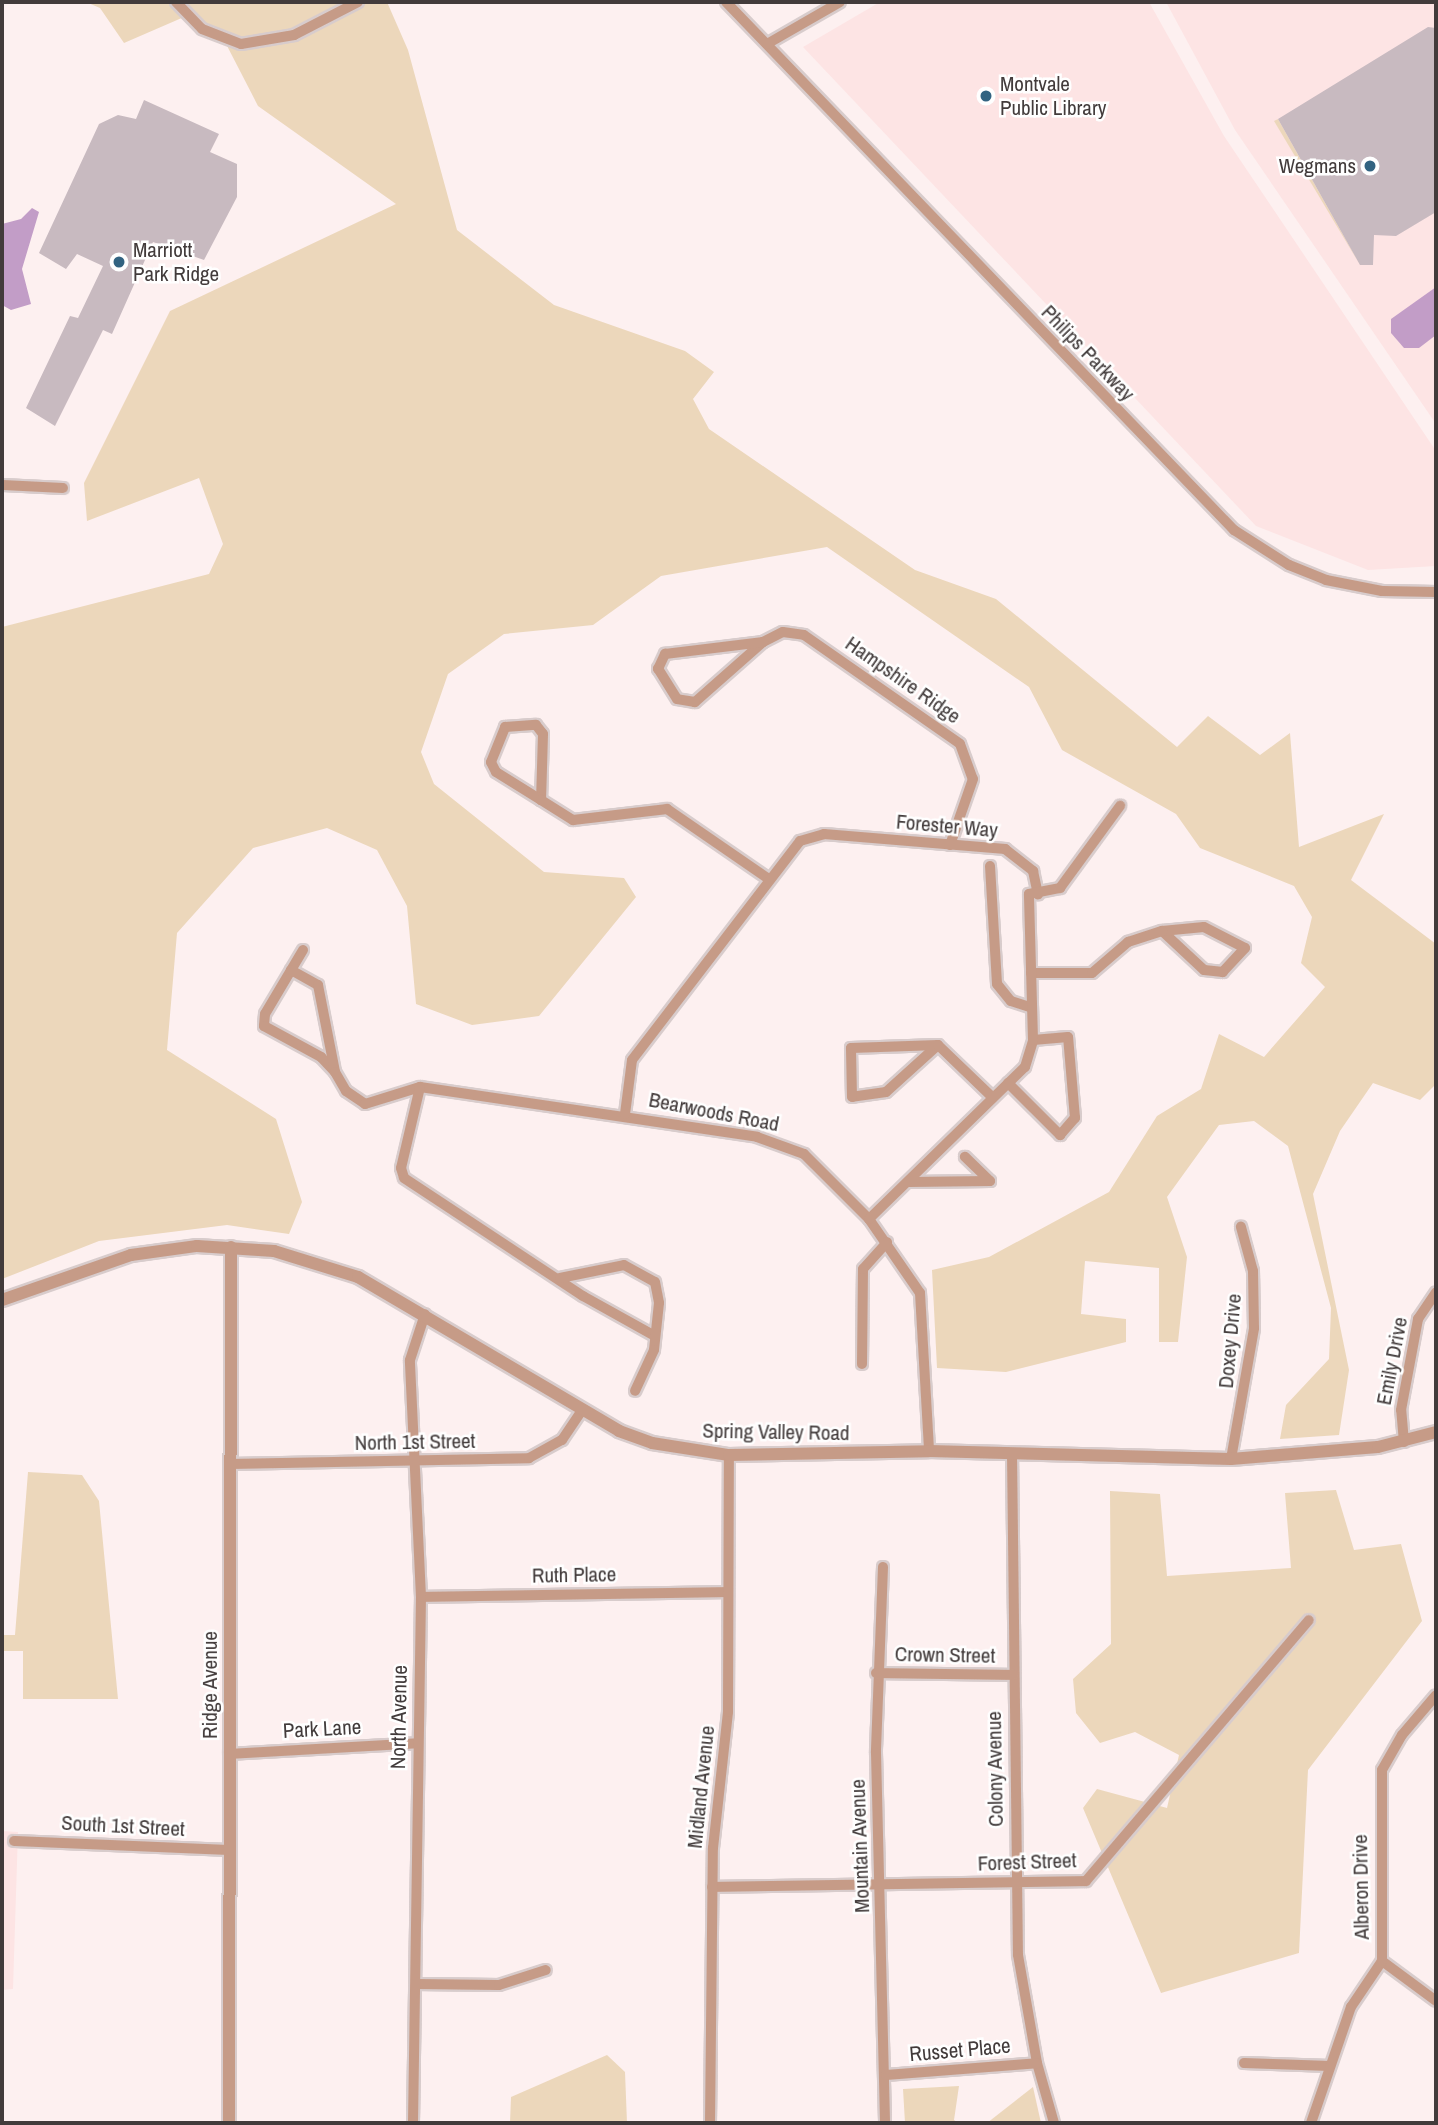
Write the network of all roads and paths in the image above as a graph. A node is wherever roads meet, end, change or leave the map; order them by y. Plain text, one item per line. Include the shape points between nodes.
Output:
1 (176, 2) edge
2 (358, 2) edge
3 (726, 2) edge
4 (840, 2) edge
5 (767, 44) junction
6 (2, 485) edge
7 (63, 488) dead end
8 (1436, 592) edge
9 (763, 642) junction
10 (541, 800) junction
11 (1120, 806) dead end
12 (950, 845) junction
13 (990, 866) dead end
14 (769, 879) junction
15 (1038, 894) junction
16 (1162, 931) junction
17 (303, 950) dead end
18 (291, 970) junction
19 (1031, 973) junction
20 (1032, 1008) junction
21 (1033, 1040) junction
22 (938, 1045) junction
23 (335, 1072) junction
24 (1008, 1083) junction
25 (420, 1087) junction
26 (993, 1098) junction
27 (625, 1114) junction
28 (965, 1157) dead end
29 (909, 1182) junction
30 (869, 1219) junction
31 (1241, 1227) dead end
32 (887, 1242) junction
33 (231, 1247) junction
34 (560, 1278) junction
35 (1436, 1292) edge
36 (2, 1300) edge
37 (425, 1314) junction
38 (655, 1336) junction
39 (862, 1364) dead end
40 (635, 1391) dead end
41 (581, 1412) junction
42 (1436, 1432) edge
43 (1404, 1442) junction
44 (929, 1451) junction
45 (1012, 1453) junction
46 (729, 1455) junction
47 (1231, 1460) junction
48 (418, 1463) junction
49 (230, 1464) junction
50 (883, 1567) dead end
51 (727, 1592) junction
52 (421, 1597) junction
53 (1309, 1620) dead end
54 (876, 1673) junction
55 (1014, 1675) junction
56 (1436, 1695) edge
57 (417, 1743) junction
58 (229, 1754) junction
59 (14, 1841) dead end
60 (230, 1850) junction
61 (1016, 1881) junction
62 (712, 1886) junction
63 (881, 1887) junction
64 (1382, 1961) junction
65 (546, 1970) dead end
66 (416, 1984) junction
67 (1436, 2001) edge
68 (1037, 2063) junction
69 (1244, 2063) dead end
70 (1330, 2066) junction
71 (886, 2075) junction
72 (229, 2123) edge
73 (413, 2123) edge
74 (710, 2123) edge
75 (885, 2123) edge
76 (1054, 2123) edge
77 (1311, 2123) edge

1 - 2 street via 202,29 241,44 294,35
3 - 5 street, Philips Parkway
4 - 5 street
5 - 8 street, Philips Parkway via 1234,530 1289,565 1326,580 1382,591
6 - 7 street
9 - 9 street, Hampshire Ridge via 665,654 658,669 677,699 695,702
9 - 12 street, Hampshire Ridge via 782,632 804,635 960,744 973,779
10 - 10 street via 493,767 505,727 536,725 543,734
10 - 14 street via 573,820 667,808
11 - 15 street via 1060,888
12 - 14 street, Forester Way via 812,836 790,849
12 - 15 street, Forester Way via 1016,854 1032,871
13 - 20 street via 995,975 1011,1001
14 - 27 street, Forester Way via 632,1060
15 - 19 street via 1029,894
16 - 16 street via 1215,974 1230,968 1245,948 1214,928
16 - 19 street via 1128,943 1092,973
17 - 18 street, Bearwoods Road
18 - 23 street via 311,978 323,995
18 - 23 street, Bearwoods Road via 265,1014 264,1026 321,1057
19 - 20 street
20 - 21 street
21 - 24 street via 1025,1067
21 - 24 street via 1068,1037 1075,1118 1060,1135
22 - 22 street via 851,1048 852,1097 886,1092
22 - 26 street
23 - 25 street, Bearwoods Road via 346,1091 365,1104
24 - 26 street
25 - 27 street, Bearwoods Road
25 - 34 street via 401,1168 404,1178
26 - 29 street
27 - 30 street, Bearwoods Road via 792,1148
28 - 29 street via 989,1181
29 - 30 street
30 - 32 street, Bearwoods Road
31 - 47 street, Doxey Drive via 1253,1271 1254,1328
32 - 39 street via 863,1269
32 - 44 street, Bearwoods Road via 920,1293 926,1324
33 - 36 street, Spring Valley Road via 131,1255
33 - 37 street, Spring Valley Road via 274,1251 336,1268
33 - 49 street, Ridge Avenue
34 - 38 street
34 - 38 street via 624,1265 649,1274 658,1293
35 - 43 street, Emily Drive via 1418,1319 1401,1410
37 - 41 street, Spring Valley Road
37 - 48 street, North Avenue via 410,1360
38 - 40 street
41 - 46 street, Spring Valley Road via 652,1443
41 - 48 street, North 1st Street via 562,1440 529,1458
42 - 43 street, Spring Valley Road
43 - 47 street, Spring Valley Road
44 - 45 street, Spring Valley Road
44 - 46 street, Spring Valley Road
45 - 47 street, Spring Valley Road
45 - 55 street, Colony Avenue
46 - 51 street, Midland Avenue
48 - 49 street, North 1st Street
48 - 52 street, North Avenue
49 - 58 street, Ridge Avenue
50 - 54 street, Mountain Avenue
51 - 52 street, Ruth Place
51 - 62 street, Midland Avenue via 728,1712
52 - 57 street, North Avenue
53 - 61 street, Forest Street via 1086,1881
54 - 55 street, Crown Street
54 - 63 street, Mountain Avenue
55 - 61 street, Colony Avenue
56 - 64 street, Alberon Drive via 1402,1735 1382,1770
57 - 58 street, Park Lane
57 - 66 street, North Avenue
58 - 60 street, Ridge Avenue
59 - 60 street, South 1st Street
60 - 72 street, Ridge Avenue
61 - 63 street, Forest Street
61 - 68 street, Colony Avenue via 1018,1955
62 - 63 street, Forest Street
62 - 74 street, Midland Avenue
63 - 71 street, Mountain Avenue
64 - 67 street
64 - 70 street, Alberon Drive via 1351,2007
65 - 66 street via 499,1985
66 - 73 street, North Avenue
68 - 71 street, Russet Place
68 - 76 street, Colony Avenue
69 - 70 street
70 - 77 street, Alberon Drive
71 - 75 street, Mountain Avenue

